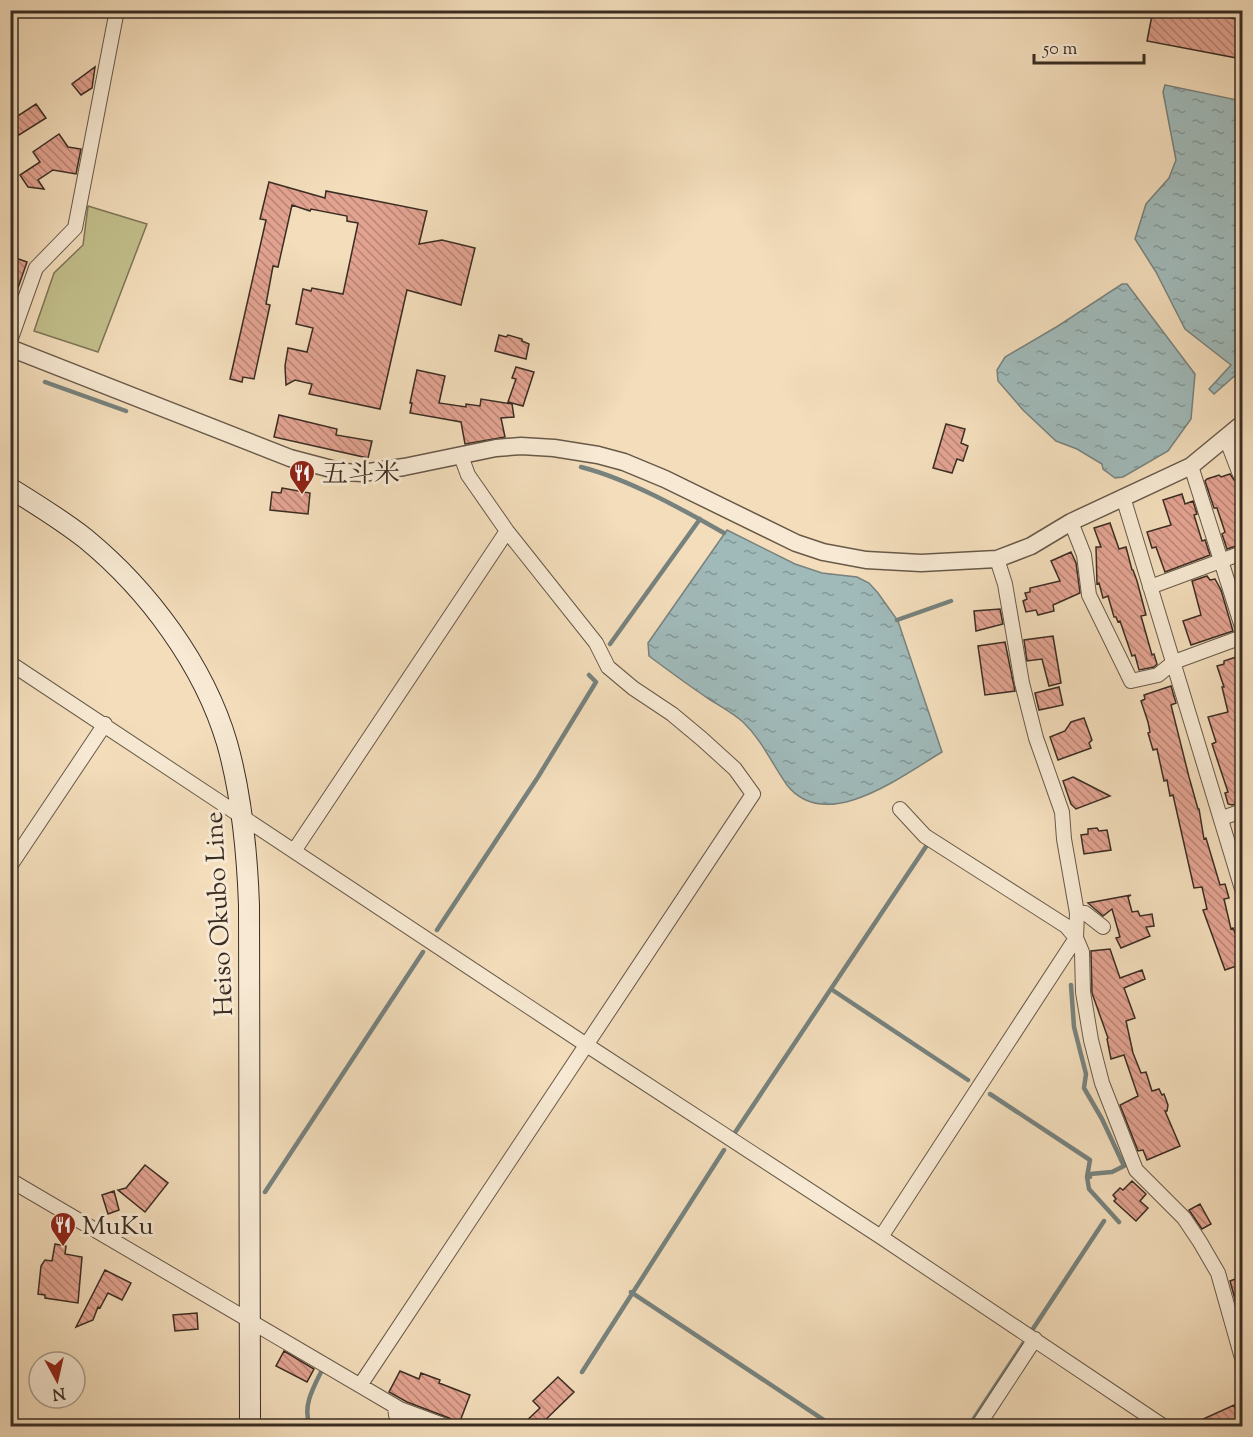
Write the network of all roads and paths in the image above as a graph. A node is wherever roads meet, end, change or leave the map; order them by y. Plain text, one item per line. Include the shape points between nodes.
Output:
1 (117, 10) edge
2 (10, 342) edge
3 (10, 348) edge
4 (1242, 424) edge
5 (1226, 438) junction
6 (460, 456) junction
7 (1191, 466) junction
8 (1242, 472) edge
9 (10, 488) edge
10 (1123, 497) junction
11 (1071, 522) junction
12 (507, 531) junction
13 (1242, 553) edge
14 (997, 560) junction
15 (1221, 561) junction
16 (1150, 587) junction
17 (1242, 627) edge
18 (1242, 637) edge
19 (1174, 662) junction
20 (10, 663) edge
21 (105, 724) junction
22 (900, 809) dead end
23 (1242, 811) edge
24 (243, 817) junction
25 (1222, 818) junction
26 (294, 851) junction
27 (10, 866) edge
28 (1242, 889) edge
29 (1077, 913) junction
30 (1103, 927) dead end
31 (1076, 938) junction
32 (585, 1044) junction
33 (10, 1180) edge
34 (881, 1236) junction
35 (251, 1322) junction
36 (1035, 1339) junction
37 (1242, 1358) edge
38 (361, 1384) junction
39 (395, 1406) junction
40 (250, 1426) edge
41 (406, 1426) edge
42 (446, 1426) edge
43 (978, 1426) edge
44 (1163, 1426) edge

1 - 2 street via 75,228 36,268
3 - 6 street via 323,468 362,473
4 - 5 street
5 - 7 street
5 - 8 street
6 - 12 street via 468,475
6 - 14 street via 496,447 521,446 598,455 665,479 796,543 823,552 866,560 921,563
7 - 10 street
7 - 15 street
9 - 24 main road, Heiso Okubo Line via 85,539 152,604 206,692 226,741
10 - 11 street
10 - 16 street
11 - 14 street via 1031,546
11 - 19 street via 1084,555 1089,595 1131,681 1158,675
12 - 26 street
12 - 32 street via 596,643 608,667 702,739 735,770 753,794
13 - 15 street
14 - 29 street via 1027,705 1062,812
15 - 16 street
15 - 17 street
16 - 19 street
18 - 19 street
19 - 25 street
20 - 21 street
21 - 24 street
21 - 27 street
22 - 31 street via 925,836 1066,926
23 - 25 street
24 - 26 street
24 - 35 main road, Heiso Okubo Line via 249,905
25 - 28 street
26 - 32 street
29 - 30 street via 1084,913
29 - 31 street
31 - 34 street
31 - 37 street via 1082,952 1083,992 1091,1040 1102,1083 1124,1140 1136,1170 1184,1218 1218,1273
32 - 34 street
32 - 38 street
33 - 35 street
34 - 36 street
35 - 38 street
35 - 40 main road, Heiso Okubo Line
36 - 43 street
36 - 44 street
38 - 39 street
39 - 41 street via 396,1415
39 - 42 street

